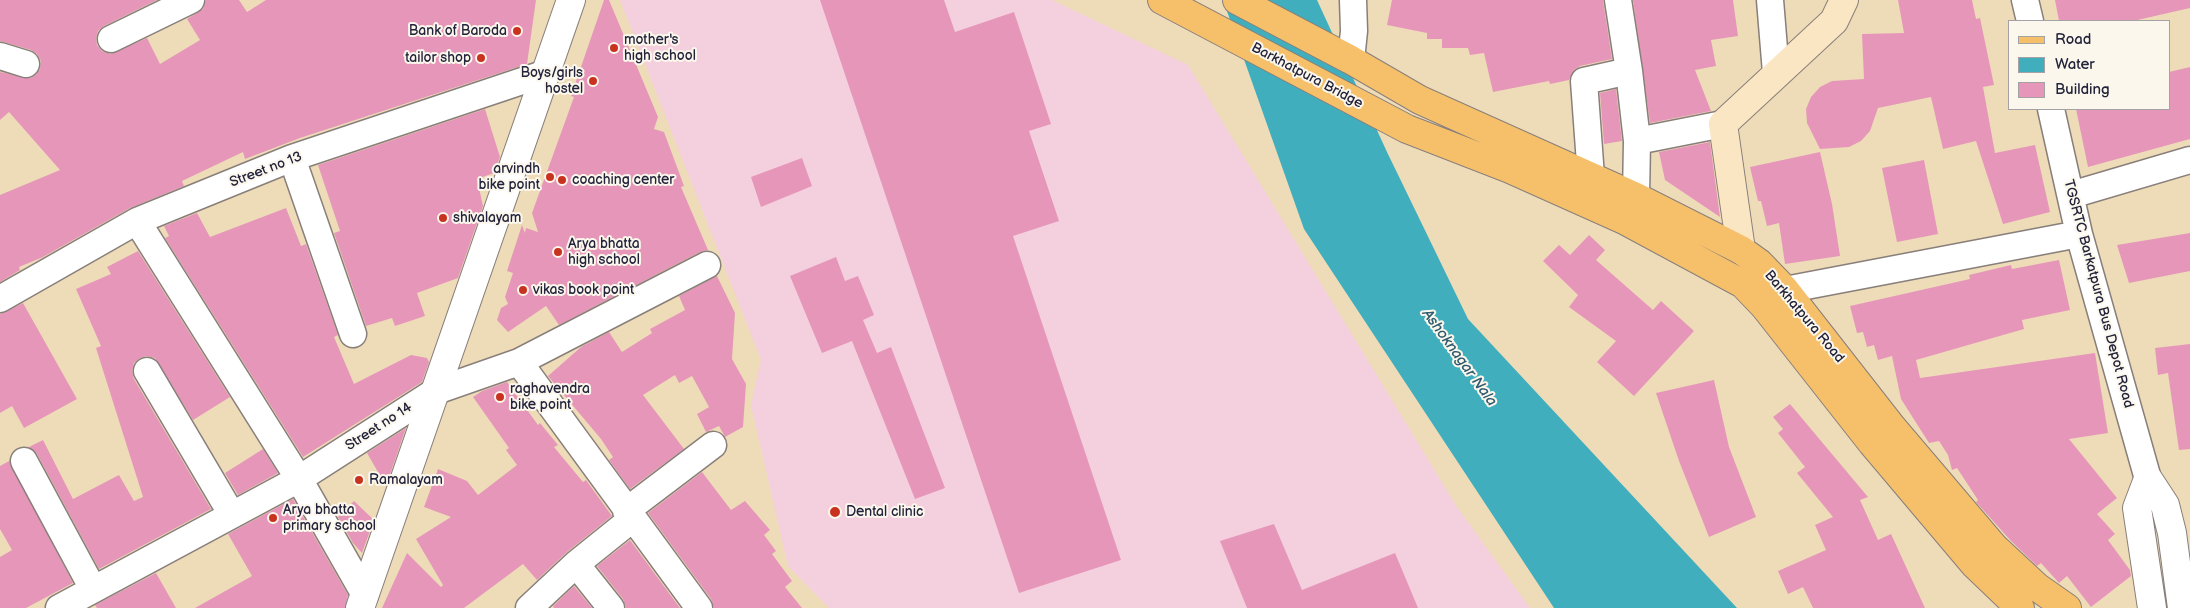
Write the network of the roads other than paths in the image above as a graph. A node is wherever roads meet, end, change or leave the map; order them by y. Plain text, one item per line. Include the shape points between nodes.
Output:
1 (190, 0) edge
2 (571, 0) edge
3 (1162, 0) edge
4 (1238, 0) edge
5 (1353, 0) edge
6 (1618, 0) edge
7 (1770, 0) edge
8 (1844, 0) edge
9 (2025, 0) edge
10 (2030, 20) edge
11 (111, 39) dead end
12 (0, 56) edge
13 (1351, 60) junction
14 (26, 64) dead end
15 (1630, 71) junction
16 (546, 73) junction
17 (1776, 73) junction
18 (1420, 100) junction
19 (2051, 110) edge
20 (1723, 124) junction
21 (1407, 129) junction
22 (1637, 141) junction
23 (1454, 146) joint
24 (292, 158) junction
25 (2190, 160) edge
26 (1592, 177) junction
27 (2071, 195) junction
28 (1636, 197) junction
29 (137, 221) junction
30 (2079, 234) junction
31 (1741, 250) junction
32 (707, 265) dead end
33 (1785, 290) junction
34 (0, 298) edge
35 (353, 334) dead end
36 (519, 362) junction
37 (147, 371) dead end
38 (436, 390) junction
39 (713, 444) dead end
40 (24, 461) dead end
41 (299, 479) junction
42 (2148, 479) junction
43 (232, 515) junction
44 (629, 515) junction
45 (576, 564) junction
46 (93, 589) junction
47 (362, 601) edge
48 (539, 604) edge
49 (58, 608) edge
50 (611, 608) edge
51 (699, 608) edge
52 (2020, 608) edge
53 (2067, 608) edge
54 (2152, 608) edge
55 (2182, 608) edge

1 - 11 street
2 - 16 street
3 - 21 main road, Barkhatpura Bridge
4 - 13 main road
5 - 13 street
6 - 15 street
7 - 17 street
8 - 17 main road via 1834,22
9 - 10 street
12 - 14 street
13 - 18 main road
15 - 22 street
15 - 26 street via 1584,81
16 - 24 street, Street no 13
16 - 38 street
17 - 20 main road
18 - 21 main road
18 - 26 main road, Barkhatpura Road
19 - 27 street, TGSRTC Barkatpura Bus Depot Road
20 - 22 street
20 - 31 main road
21 - 23 main road, Barkhatpura Bridge
22 - 28 street
23 - 52 main road, Barkhatpura Road via 1624,220 1743,284 1975,565
24 - 29 street, Street no 13
24 - 35 street
25 - 27 street
26 - 28 main road, Barkhatpura Road
27 - 30 street, TGSRTC Barkatpura Bus Depot Road
28 - 31 main road, Barkhatpura Road
29 - 34 street, Street no 13
29 - 41 street
30 - 33 street
30 - 42 street, TGSRTC Barkatpura Bus Depot Road
31 - 33 main road, Barkhatpura Road
32 - 36 street, Street no 14
33 - 53 main road, Barkhatpura Road via 1892,427 1994,547 2036,587
36 - 38 street, Street no 14
36 - 44 street
37 - 43 street
38 - 41 street, Street no 14
38 - 47 street
39 - 44 street
40 - 46 street
41 - 43 street, Street no 14
41 - 47 street
42 - 54 street via 2137,508
42 - 55 street, TGSRTC Barkatpura Bus Depot Road via 2165,506
43 - 46 street, Street no 14
44 - 45 street
44 - 51 street
45 - 48 street
45 - 50 street
46 - 49 street, Street no 14

